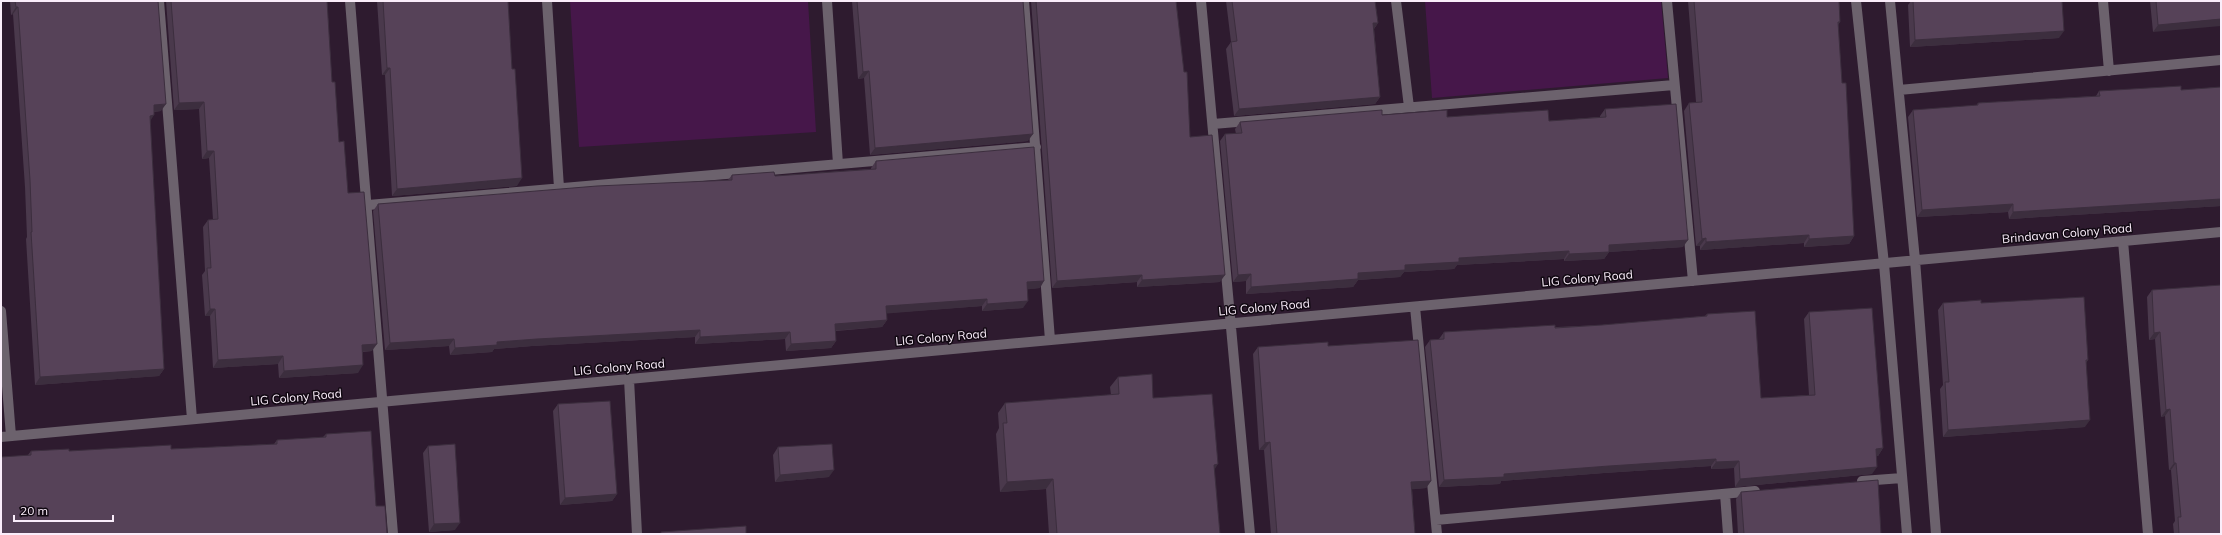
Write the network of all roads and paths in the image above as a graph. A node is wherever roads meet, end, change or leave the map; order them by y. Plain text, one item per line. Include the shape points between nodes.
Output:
1 (159, 1) edge
2 (350, 1) edge
3 (546, 1) edge
4 (828, 1) edge
5 (1024, 1) edge
6 (1201, 1) edge
7 (1396, 1) edge
8 (1667, 1) edge
9 (1856, 1) edge
10 (1890, 1) edge
11 (2103, 1) edge
12 (2221, 60) edge
13 (2109, 71) junction
14 (1674, 85) junction
15 (1898, 90) junction
16 (1409, 107) junction
17 (1214, 124) junction
18 (1036, 146) junction
19 (838, 164) junction
20 (559, 188) junction
21 (368, 205) junction
22 (2221, 232) edge
23 (2123, 241) junction
24 (1915, 260) junction
25 (1884, 264) junction
26 (1693, 281) junction
27 (1415, 307) junction
28 (1, 311) edge
29 (1230, 324) junction
30 (1050, 340) junction
31 (629, 379) junction
32 (381, 402) junction
33 (192, 420) junction
34 (6, 436) edge
35 (1902, 478) junction
36 (1848, 483) edge
37 (1763, 491) edge
38 (1725, 494) junction
39 (1436, 520) junction
40 (393, 534) edge
41 (637, 534) edge
42 (1250, 534) edge
43 (1437, 534) edge
44 (1728, 534) edge
45 (1907, 534) edge
46 (1936, 534) edge
47 (2148, 534) edge

1 - 33 street
2 - 21 street
3 - 20 street
4 - 19 street
5 - 18 street
6 - 17 street
7 - 16 street
8 - 14 street
9 - 25 street
10 - 15 street
11 - 13 street
12 - 13 street
13 - 15 street
14 - 16 street
14 - 26 street
15 - 24 street
16 - 17 street
17 - 29 street
18 - 19 street
18 - 30 street
19 - 20 street
20 - 21 street
21 - 32 street
22 - 23 street, Brindavan Colony Road
23 - 24 street, Brindavan Colony Road
23 - 47 street
24 - 25 street, Brindavan Colony Road
24 - 46 street
25 - 26 street, LIG Colony Road
25 - 35 street
26 - 27 street, LIG Colony Road
27 - 29 street, LIG Colony Road
27 - 39 street
28 - 34 street
29 - 30 street, LIG Colony Road
29 - 42 street
30 - 31 street, LIG Colony Road
31 - 32 street, LIG Colony Road
31 - 41 street
32 - 33 street, LIG Colony Road
32 - 40 street
33 - 34 street, LIG Colony Road
35 - 36 street
35 - 45 street
37 - 38 street
38 - 39 street
38 - 44 street
39 - 43 street

